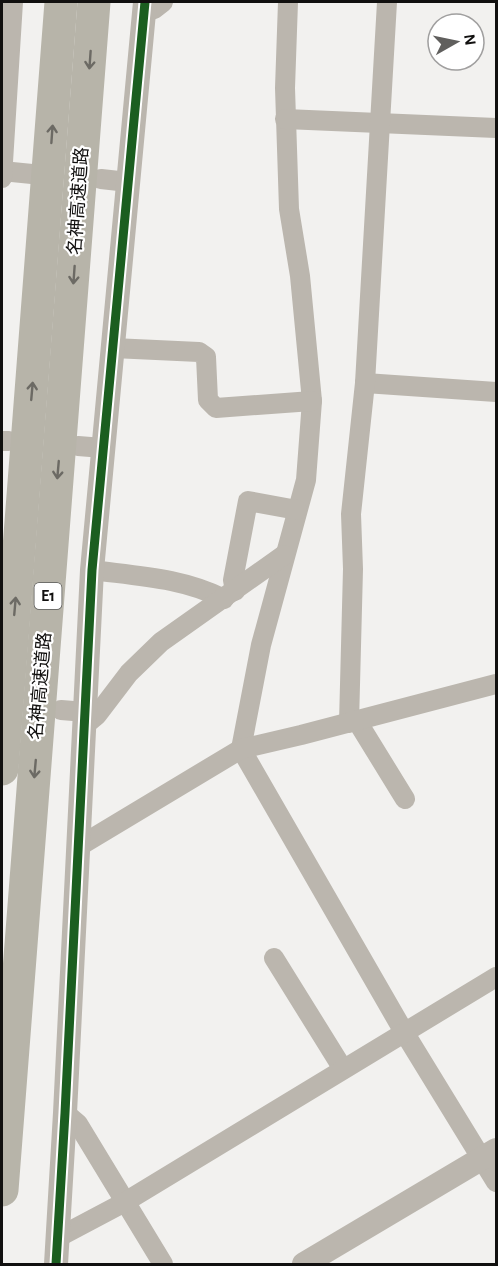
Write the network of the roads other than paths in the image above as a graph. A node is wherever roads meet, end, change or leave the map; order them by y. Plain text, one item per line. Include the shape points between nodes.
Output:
1 (13, 2) edge
2 (61, 2) edge
3 (94, 2) edge
4 (288, 2) edge
5 (387, 2) edge
6 (150, 5) edge
7 (285, 118) junction
8 (381, 123) junction
9 (496, 128) edge
10 (2, 171) edge
11 (32, 174) dead end
12 (2, 178) edge
13 (102, 179) dead end
14 (128, 182) junction
15 (113, 348) junction
16 (365, 383) junction
17 (496, 392) edge
18 (312, 401) junction
19 (78, 446) dead end
20 (103, 448) junction
21 (297, 510) junction
22 (284, 555) junction
23 (92, 570) junction
24 (229, 595) junction
25 (496, 684) edge
26 (60, 710) dead end
27 (86, 719) junction
28 (353, 722) junction
29 (241, 749) junction
30 (2, 769) edge
31 (405, 799) dead end
32 (78, 847) junction
33 (274, 958) dead end
34 (496, 977) edge
35 (404, 1032) junction
36 (343, 1069) junction
37 (65, 1113) junction
38 (490, 1154) edge
39 (496, 1182) edge
40 (2, 1190) edge
41 (125, 1202) junction
42 (57, 1238) junction
43 (56, 1264) edge
44 (163, 1264) edge
45 (304, 1264) edge

1 - 10 street
30 -> 2 highway, 名神高速道路 / E1
3 -> 40 highway, 名神高速道路 / E1
4 - 7 street
5 - 8 street
6 - 14 street
7 - 8 street
7 - 18 street via 289,209
8 - 9 street
8 - 16 street
10 - 11 street
10 - 12 street
13 - 14 street
14 - 15 street
15 - 18 street via 199,352 206,357 208,400 216,408
15 - 20 street
16 - 17 street
16 - 28 street via 351,514
18 - 21 street via 306,480
19 - 20 street
20 - 23 street
21 - 22 street
21 - 24 street via 248,501
22 - 24 street
22 - 29 street
23 - 24 street via 177,581
23 - 27 street
24 - 27 street via 161,642 129,673 97,714
25 - 28 street
26 - 27 street
27 - 32 street
28 - 29 street
28 - 31 street
29 - 32 street
29 - 35 street
32 - 37 street
33 - 36 street
34 - 35 street
35 - 36 street
35 - 38 street
36 - 41 street
37 - 41 street via 78,1124
37 - 42 street
38 - 39 street
38 - 45 street
41 - 42 street
41 - 44 street
42 - 43 street

